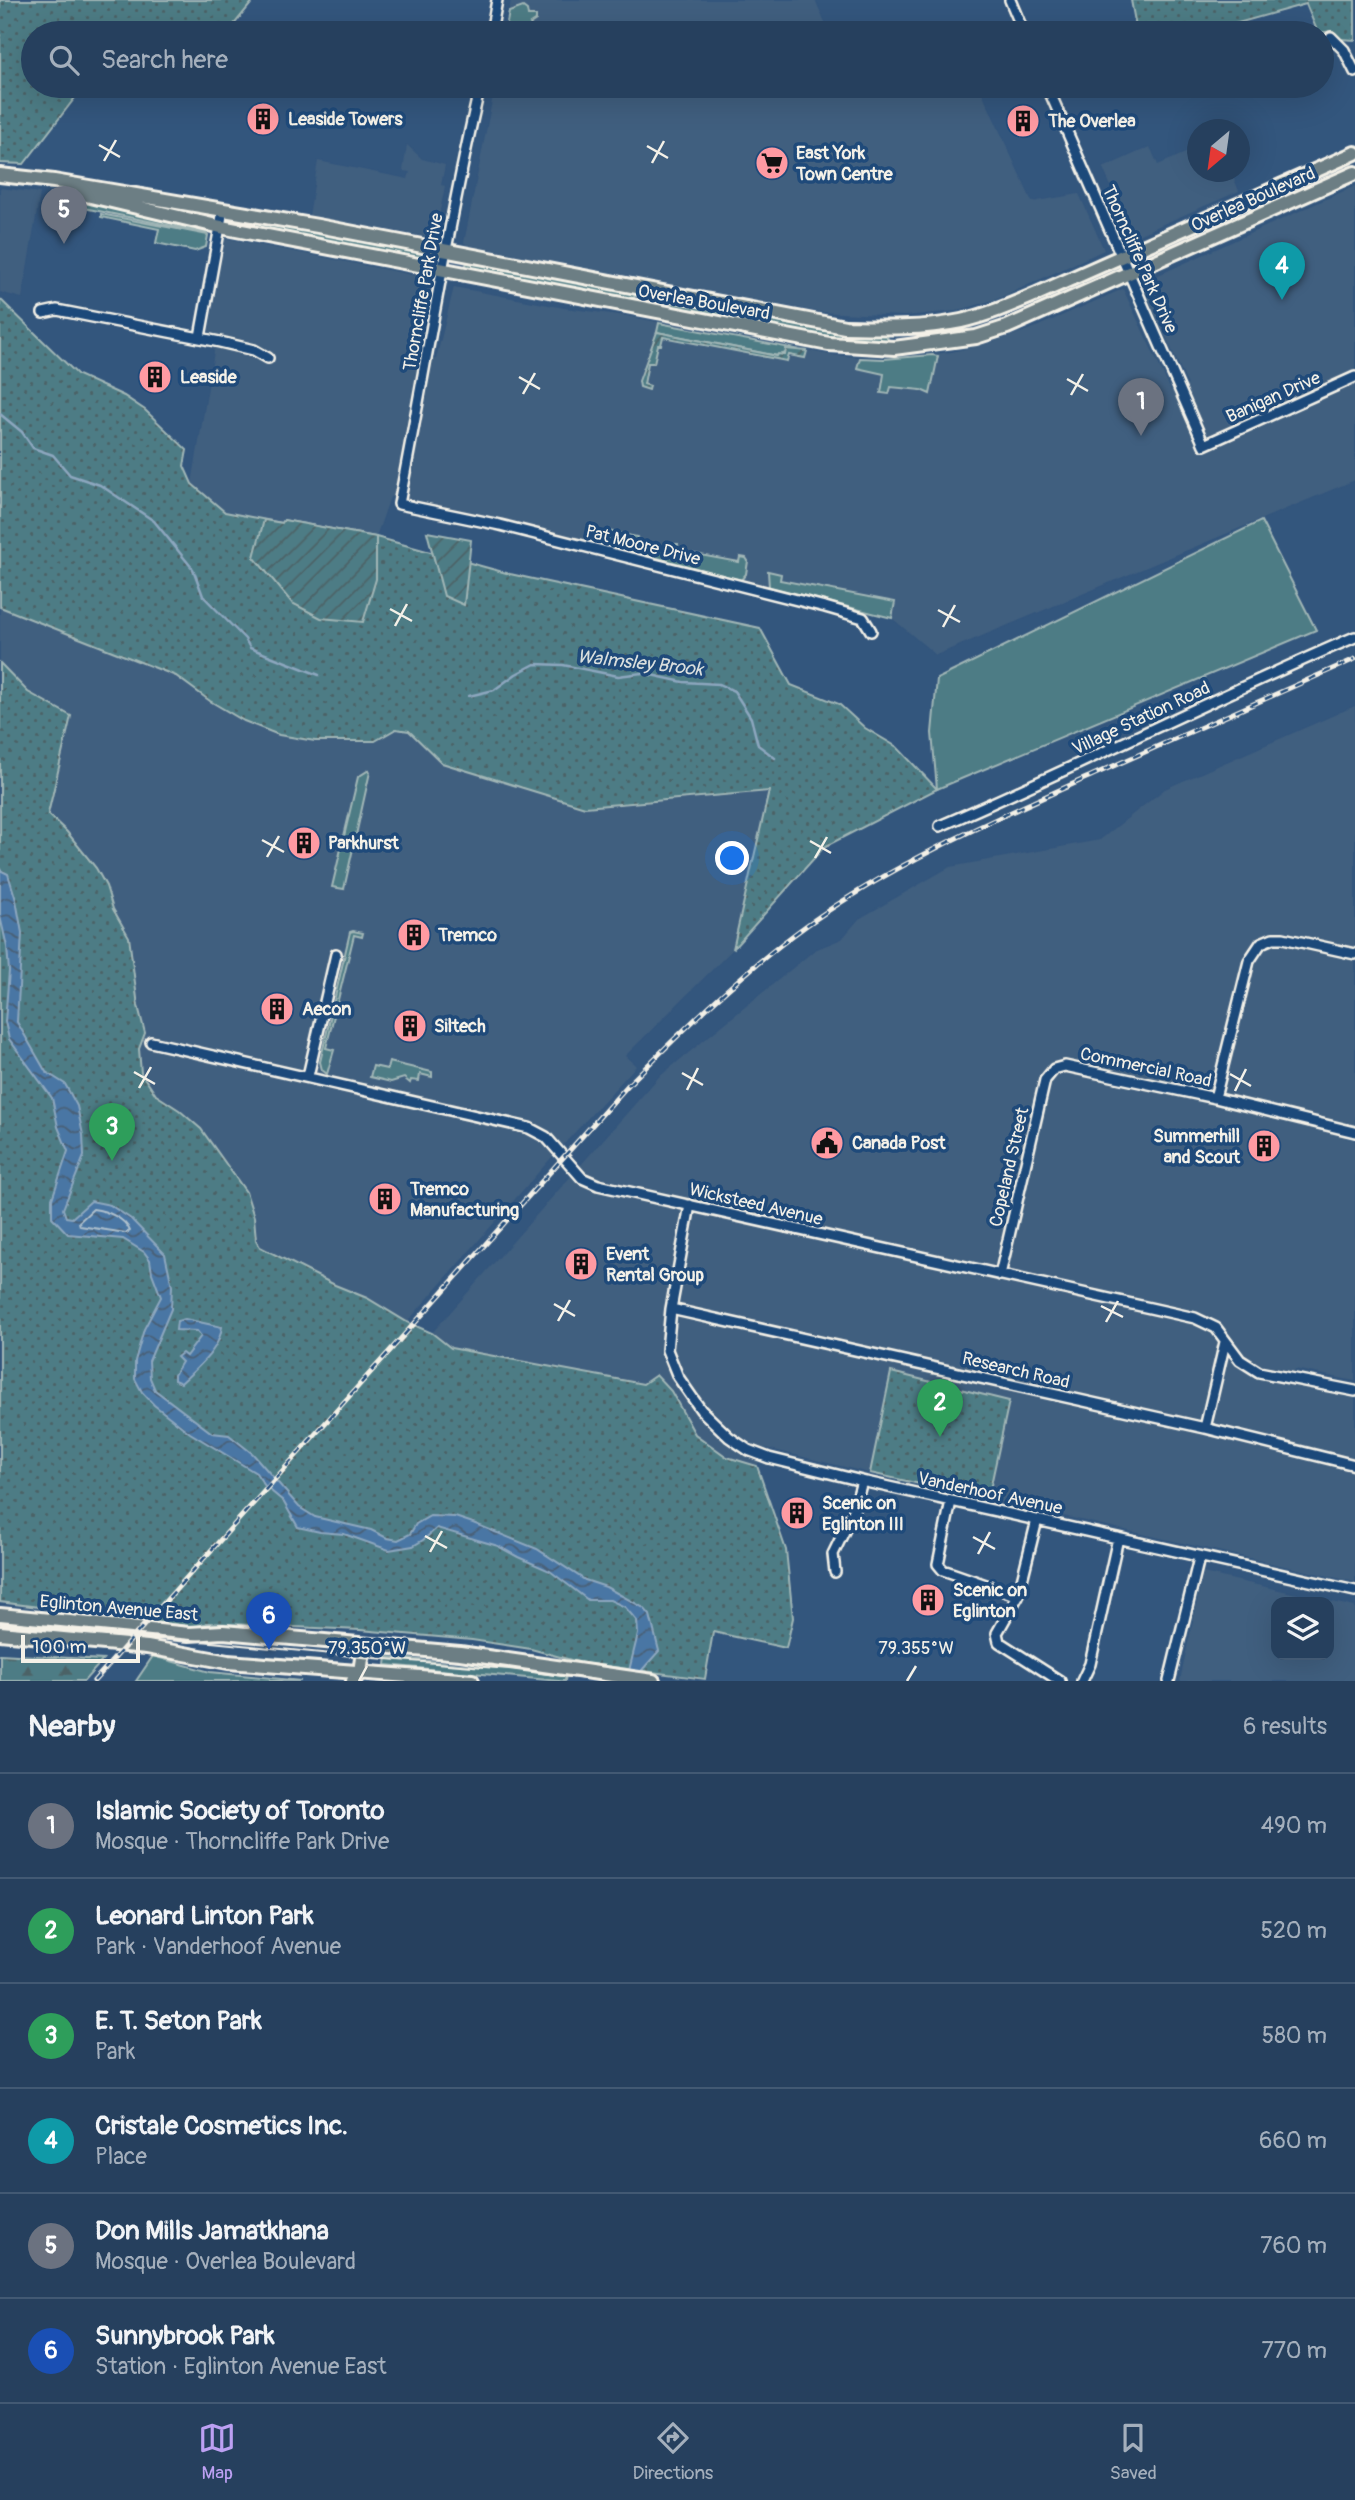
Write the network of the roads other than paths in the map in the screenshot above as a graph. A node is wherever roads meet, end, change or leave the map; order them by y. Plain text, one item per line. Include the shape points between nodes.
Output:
1 (497, 0) edge
2 (1010, 0) edge
3 (493, 21) edge
4 (1019, 21) edge
5 (1334, 40) edge
6 (1355, 72) edge
7 (477, 98) edge
8 (1052, 98) edge
9 (1355, 153) edge
10 (1355, 173) edge
11 (0, 175) edge
12 (24, 179) junction
13 (223, 210) junction
14 (221, 227) junction
15 (445, 250) junction
16 (1122, 256) junction
17 (442, 271) junction
18 (1129, 273) junction
19 (43, 313) dead end
20 (200, 337) junction
21 (268, 358) dead end
22 (1355, 377) edge
23 (1204, 446) joint
24 (399, 504) joint
25 (871, 631) dead end
26 (1355, 637) edge
27 (940, 826) dead end
28 (336, 954) dead end
29 (1355, 954) edge
30 (151, 1042) dead end
31 (1054, 1069) joint
32 (307, 1076) junction
33 (1215, 1098) junction
34 (1355, 1132) edge
35 (690, 1205) junction
36 (1000, 1275) junction
37 (671, 1309) junction
38 (1225, 1342) junction
39 (1355, 1391) edge
40 (1205, 1428) junction
41 (1355, 1465) edge
42 (862, 1481) junction
43 (951, 1501) junction
44 (1037, 1520) junction
45 (1118, 1538) junction
46 (1199, 1558) junction
47 (835, 1572) dead end
48 (1355, 1591) edge
49 (1018, 1596) junction
50 (0, 1615) edge
51 (0, 1633) edge
52 (364, 1645) junction
53 (359, 1678) edge
54 (472, 1681) edge
55 (653, 1681) edge
56 (1060, 1681) edge
57 (1082, 1681) edge
58 (1170, 1681) edge

1 - 3 street
2 - 4 street
5 - 6 street
7 - 15 street, Thorncliffe Park Drive
8 - 16 street, Thorncliffe Park Drive
9 - 16 main road, Overlea Boulevard
10 - 18 main road, Overlea Boulevard
11 - 12 main road, Overlea Boulevard
12 - 13 main road, Overlea Boulevard
12 - 14 main road, Overlea Boulevard
13 - 14 street
13 - 15 main road, Overlea Boulevard
14 - 17 main road, Overlea Boulevard
14 - 20 street
15 - 16 main road, Overlea Boulevard via 845,327 895,328 961,321 992,312
15 - 17 street, Thorncliffe Park Drive
16 - 18 street, Thorncliffe Park Drive
17 - 18 main road, Overlea Boulevard via 829,344 894,348 986,334
17 - 24 street, Thorncliffe Park Drive
18 - 23 street, Thorncliffe Park Drive
19 - 20 street via 57,310
20 - 21 street via 254,350
22 - 23 street, Banigan Drive
24 - 25 street, Pat Moore Drive via 825,607 863,618
26 - 27 street, Village Station Road
28 - 32 street
29 - 33 street via 1283,938 1261,943 1247,965
30 - 32 street, Wicksteed Avenue
31 - 33 street, Commercial Road via 1065,1066
31 - 36 street, Copeland Street via 1045,1080
32 - 35 street, Wicksteed Avenue via 529,1128 546,1137 587,1182
33 - 34 street, Commercial Road
35 - 36 street, Wicksteed Avenue
35 - 37 street
36 - 38 street, Wicksteed Avenue via 1195,1318 1216,1328
37 - 40 street, Research Road
37 - 42 street, Vanderhoof Avenue via 667,1350 678,1377 701,1410 729,1437 760,1456
38 - 39 street, Wicksteed Avenue via 1240,1360 1259,1372
38 - 40 street
40 - 41 street, Research Road
42 - 43 street, Vanderhoof Avenue
42 - 47 street via 833,1554
43 - 44 street, Vanderhoof Avenue
43 - 49 street via 938,1564 943,1570
44 - 45 street, Vanderhoof Avenue
44 - 49 street
45 - 46 street, Vanderhoof Avenue
45 - 57 street via 1090,1664
46 - 48 street, Vanderhoof Avenue
46 - 58 street
49 - 56 street via 997,1633 999,1642
50 - 52 main road, Eglinton Avenue East
51 - 53 main road, Eglinton Avenue East via 147,1647
52 - 53 main road
52 - 55 main road, Eglinton Avenue East via 460,1653
53 - 54 main road, Eglinton Avenue East

